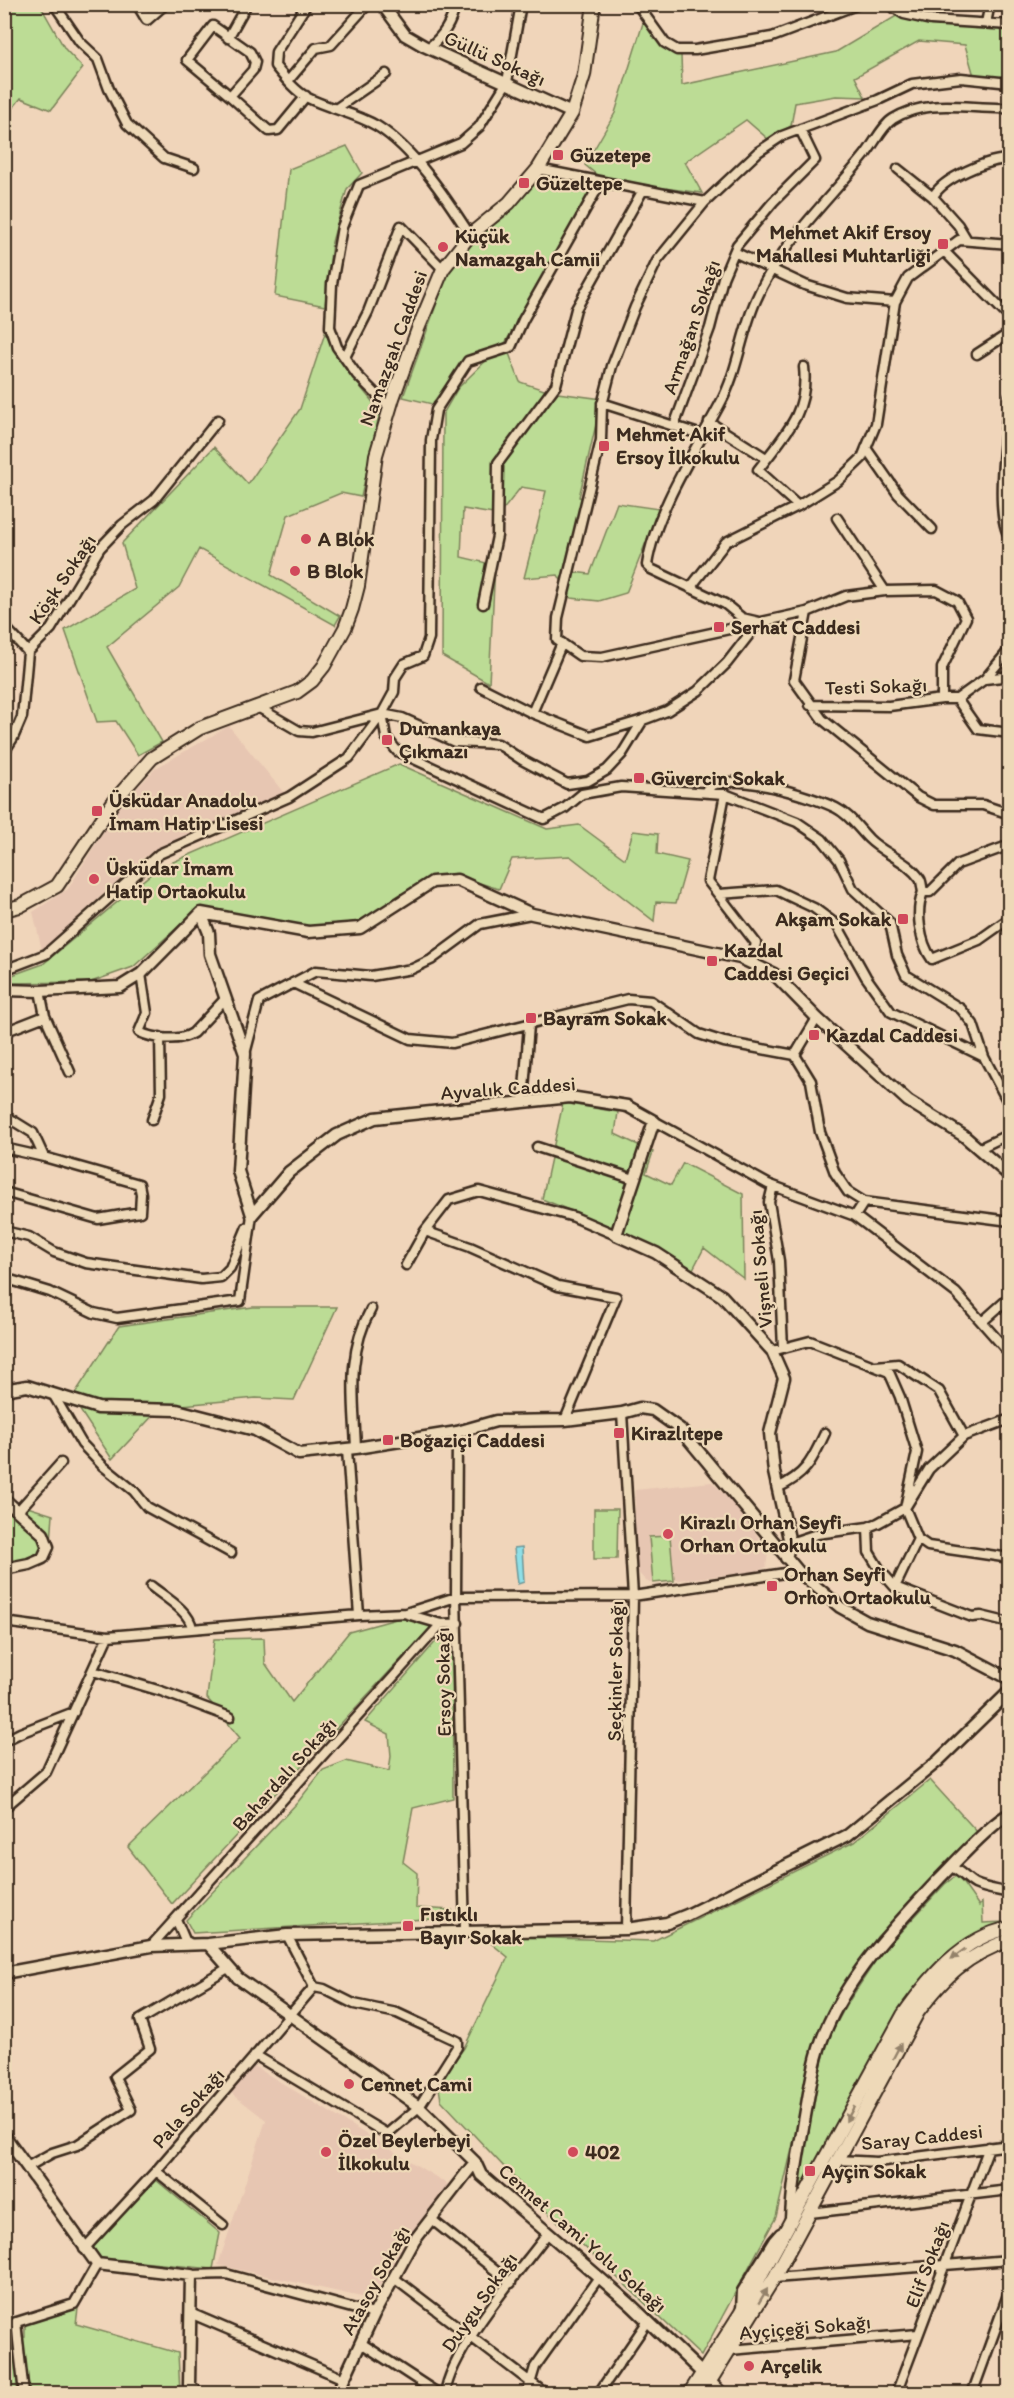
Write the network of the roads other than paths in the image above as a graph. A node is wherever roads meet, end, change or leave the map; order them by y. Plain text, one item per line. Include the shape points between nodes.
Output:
1 (68, 4) edge
2 (138, 4) edge
3 (164, 4) edge
4 (246, 4) edge
5 (307, 4) edge
6 (368, 4) edge
7 (382, 4) edge
8 (456, 4) edge
9 (521, 4) edge
10 (594, 4) edge
11 (637, 4) edge
12 (859, 4) edge
13 (888, 4) edge
14 (990, 4) edge
15 (56, 8) edge
16 (986, 23) junction
17 (1010, 25) edge
18 (228, 38) junction
19 (428, 48) junction
20 (386, 74) dead end
21 (288, 81) junction
22 (507, 82) junction
23 (1010, 83) edge
24 (230, 96) junction
25 (306, 96) junction
26 (337, 108) junction
27 (1010, 108) edge
28 (572, 113) junction
29 (800, 129) junction
30 (1010, 159) edge
31 (414, 160) junction
32 (194, 168) dead end
33 (538, 169) junction
34 (898, 169) dead end
35 (601, 182) junction
36 (643, 190) junction
37 (933, 197) junction
38 (705, 202) junction
39 (470, 235) junction
40 (967, 240) junction
41 (1010, 244) edge
42 (944, 251) junction
43 (734, 252) junction
44 (772, 268) junction
45 (443, 269) junction
46 (895, 302) junction
47 (1010, 318) edge
48 (1009, 336) edge
49 (977, 354) dead end
50 (345, 357) junction
51 (804, 367) dead end
52 (1010, 395) edge
53 (602, 403) junction
54 (390, 408) junction
55 (218, 420) dead end
56 (709, 422) junction
57 (674, 426) junction
58 (702, 435) junction
59 (866, 448) junction
60 (766, 459) junction
61 (798, 506) junction
62 (837, 518) dead end
63 (932, 529) dead end
64 (1009, 538) edge
65 (690, 588) junction
66 (885, 591) junction
67 (483, 604) dead end
68 (807, 612) junction
69 (759, 622) junction
70 (4, 626) edge
71 (562, 643) junction
72 (1010, 649) edge
73 (28, 652) junction
74 (1010, 676) edge
75 (985, 679) junction
76 (481, 687) dead end
77 (942, 699) junction
78 (957, 699) junction
79 (810, 705) junction
80 (256, 706) junction
81 (532, 713) junction
82 (382, 714) junction
83 (643, 720) junction
84 (1010, 733) edge
85 (4, 752) edge
86 (588, 781) junction
87 (590, 792) junction
88 (705, 792) junction
89 (725, 794) junction
90 (1010, 814) edge
91 (1010, 845) edge
92 (923, 892) junction
93 (719, 894) junction
94 (4, 910) edge
95 (201, 913) junction
96 (532, 914) junction
97 (1010, 918) edge
98 (751, 963) junction
99 (4, 970) edge
100 (141, 974) junction
101 (293, 983) junction
102 (4, 990) edge
103 (40, 992) junction
104 (225, 999) junction
105 (45, 1017) junction
106 (817, 1018) junction
107 (529, 1025) junction
108 (4, 1032) edge
109 (160, 1038) junction
110 (245, 1054) junction
111 (795, 1055) junction
112 (984, 1057) junction
113 (70, 1072) dead end
114 (523, 1102) junction
115 (1010, 1106) edge
116 (4, 1115) edge
117 (152, 1120) dead end
118 (654, 1121) junction
119 (1010, 1128) edge
120 (537, 1147) dead end
121 (4, 1148) edge
122 (978, 1149) junction
123 (44, 1157) junction
124 (1010, 1176) edge
125 (634, 1179) junction
126 (773, 1186) junction
127 (4, 1192) edge
128 (864, 1202) junction
129 (252, 1215) junction
130 (855, 1216) junction
131 (1010, 1221) edge
132 (4, 1231) edge
133 (425, 1231) junction
134 (616, 1235) junction
135 (406, 1265) dead end
136 (4, 1278) edge
137 (1010, 1297) edge
138 (371, 1309) dead end
139 (982, 1322) junction
140 (783, 1348) junction
141 (772, 1351) junction
142 (1010, 1354) edge
143 (873, 1366) junction
144 (4, 1390) edge
145 (53, 1394) junction
146 (622, 1413) junction
147 (1010, 1419) edge
148 (565, 1420) junction
149 (457, 1431) junction
150 (825, 1433) dead end
151 (964, 1436) junction
152 (352, 1449) junction
153 (61, 1463) dead end
154 (777, 1488) junction
155 (4, 1499) edge
156 (905, 1508) junction
157 (18, 1511) junction
158 (868, 1527) junction
159 (918, 1539) junction
160 (790, 1543) junction
161 (231, 1553) dead end
162 (786, 1558) junction
163 (1010, 1558) edge
164 (4, 1569) edge
165 (798, 1571) junction
166 (151, 1586) dead end
167 (895, 1587) junction
168 (633, 1596) junction
169 (456, 1598) junction
170 (406, 1613) junction
171 (359, 1615) junction
172 (4, 1622) edge
173 (458, 1623) junction
174 (1010, 1623) edge
175 (441, 1624) junction
176 (192, 1628) junction
177 (108, 1636) junction
178 (93, 1671) junction
179 (1010, 1678) edge
180 (1010, 1691) edge
181 (74, 1712) junction
182 (230, 1717) dead end
183 (4, 1741) edge
184 (4, 1808) edge
185 (1008, 1815) edge
186 (951, 1867) junction
187 (1010, 1893) edge
188 (176, 1919) junction
189 (1010, 1928) edge
190 (626, 1929) junction
191 (465, 1931) junction
192 (287, 1935) junction
193 (1010, 1940) edge
194 (191, 1944) junction
195 (208, 1944) junction
196 (151, 1946) junction
197 (228, 1968) junction
198 (4, 1973) edge
199 (314, 1987) junction
200 (290, 2014) junction
201 (255, 2055) junction
202 (419, 2107) junction
203 (4, 2135) edge
204 (1010, 2145) edge
205 (989, 2147) junction
206 (832, 2159) junction
207 (475, 2162) junction
208 (27, 2167) junction
209 (156, 2170) junction
210 (1010, 2190) edge
211 (972, 2194) junction
212 (810, 2213) junction
213 (431, 2219) junction
214 (223, 2225) dead end
215 (796, 2225) junction
216 (548, 2233) junction
217 (84, 2249) junction
218 (1010, 2260) edge
219 (97, 2264) junction
220 (944, 2264) junction
221 (191, 2275) junction
222 (599, 2277) junction
223 (394, 2278) junction
224 (774, 2278) junction
225 (511, 2283) junction
226 (1010, 2289) edge
227 (190, 2313) junction
228 (374, 2314) junction
229 (648, 2321) junction
230 (16, 2322) junction
231 (4, 2326) edge
232 (918, 2334) junction
233 (471, 2336) junction
234 (361, 2343) junction
235 (730, 2350) junction
236 (707, 2377) junction
237 (344, 2379) junction
238 (531, 2383) junction
239 (338, 2393) edge
240 (24, 2394) edge
241 (199, 2394) edge
242 (439, 2394) edge
243 (445, 2394) edge
244 (527, 2394) edge
245 (546, 2394) edge
246 (598, 2394) edge
247 (689, 2394) edge
248 (702, 2394) edge
249 (724, 2394) edge
250 (896, 2394) edge
251 (972, 2394) edge

1 - 15 street
2 - 3 street via 147,19
4 - 18 street
5 - 21 street via 276,52 275,66
6 - 21 street via 331,45 316,48
7 - 19 street, Güllü Sokağı via 405,35
8 - 19 street via 451,22 440,39
9 - 22 street
10 - 28 main road, Namazgah Caddesi via 584,75
11 - 12 street via 665,43 677,50 772,38
13 - 16 street via 904,15
14 - 16 street
15 - 32 street via 80,42 98,59 127,124 164,158
16 - 17 street
18 - 24 street via 250,52 255,62 253,70
18 - 24 street via 213,26 187,60
19 - 22 street, Güllü Sokağı
20 - 26 street
21 - 25 street
22 - 28 street, Güllü Sokağı
22 - 31 street via 479,128 461,143
23 - 29 street via 961,78 912,84
24 - 25 street via 269,131 278,130
25 - 26 street
26 - 31 street via 379,128
27 - 44 street via 931,106 891,120
28 - 33 main road, Namazgah Caddesi
29 - 38 street via 758,152
29 - 43 street, Armağan Sokağı via 815,160 773,202
30 - 37 street via 996,159 971,168 936,190
31 - 39 street via 445,196
31 - 50 street via 359,185 342,227 332,285 330,327
33 - 35 street
33 - 39 main road, Namazgah Caddesi via 509,203
34 - 37 street
35 - 36 street
35 - 82 street via 511,347 468,361 436,410 431,440 429,638 423,656 404,664 395,678 394,692
36 - 38 street
36 - 67 street via 576,309 556,385 498,463 496,536
37 - 40 street
38 - 53 street via 657,261 612,366
39 - 45 main road, Namazgah Caddesi
40 - 41 street
40 - 42 street via 959,240
42 - 46 street via 908,278
42 - 47 street
43 - 44 street
43 - 57 street, Armağan Sokağı
44 - 46 street via 805,285 847,298
44 - 56 street via 755,301 722,401
45 - 50 street via 401,226 368,312
45 - 54 main road, Namazgah Caddesi
46 - 59 street via 876,424
48 - 49 street
50 - 54 street
51 - 60 street via 806,382 800,411
52 - 64 street via 1002,516
53 - 57 street
53 - 71 street via 601,440 558,618 557,640
54 - 80 main road, Namazgah Caddesi via 376,455 358,586 345,628 312,681 297,692
55 - 73 street, Köşk Sokağı via 159,493 100,548 51,629
56 - 58 street
56 - 60 street
57 - 58 street
58 - 65 street via 652,539 647,565
59 - 61 street via 862,458 838,481
59 - 63 street via 898,494
60 - 61 street via 758,470
61 - 65 street via 726,542
62 - 66 street
65 - 69 street via 725,604 742,618
66 - 68 street via 846,596
66 - 77 street via 936,590 957,601 964,611 963,626 942,668
68 - 69 street
68 - 79 street via 794,680
69 - 71 street via 602,657 580,656
69 - 83 street via 727,663 698,691 667,711
70 - 73 street
71 - 81 street
72 - 75 street
73 - 85 street, Köşk Sokağı via 21,717
74 - 75 street
75 - 78 street
76 - 81 street
77 - 78 street, Testi Sokağı
77 - 79 street, Testi Sokağı via 889,706
78 - 84 street via 978,729
79 - 90 street via 822,719 934,805 983,805
80 - 82 street via 299,731 312,732
80 - 94 main road, Namazgah Caddesi via 200,728 152,758 114,801 57,886
81 - 83 street via 590,736
82 - 86 street via 402,718 455,742 498,744 567,784
82 - 87 street via 386,737 397,751 527,813 544,819
82 - 99 street via 349,759 289,797 159,854 46,954
83 - 86 street via 622,754 607,770
86 - 87 street
87 - 88 street via 621,787
88 - 89 street
88 - 92 street via 714,784 742,781 790,791 838,809 868,839 920,880
89 - 93 street via 708,881
89 - 112 street via 796,822 822,839 839,860 853,889 890,923 897,956 906,975 961,1009 973,1024
91 - 92 street via 958,864 930,892
92 - 97 street via 919,915 924,949 932,959 979,940
93 - 98 street via 756,944
93 - 112 street via 776,890 814,908 837,925 891,1012
95 - 96 street via 308,932 360,928 432,882 457,880
95 - 100 street
95 - 104 street
96 - 98 street
96 - 101 street via 480,924 412,969 371,975 316,971
98 - 106 street via 774,974
100 - 103 street via 120,987
100 - 109 street via 147,1013 139,1032
101 - 107 street via 410,1039 452,1043
101 - 110 street via 259,1001
102 - 103 street
103 - 105 street
104 - 109 street via 194,1034
104 - 110 street
105 - 108 street
105 - 113 street
106 - 111 street
106 - 122 street via 908,1101
107 - 111 street via 628,999 651,1001 699,1034
107 - 114 street
109 - 117 street via 161,1094
110 - 129 street via 238,1171
111 - 128 street via 811,1081 820,1132 834,1173 848,1192
112 - 115 street
114 - 118 street, Ayvalık Caddesi via 570,1097 627,1106
114 - 129 street, Ayvalık Caddesi via 375,1118 337,1135 289,1172
116 - 123 street via 33,1133
118 - 125 street
118 - 126 street
119 - 122 street via 1005,1136
120 - 125 street
121 - 123 street
122 - 124 street
123 - 127 street via 139,1184 140,1212 98,1219
125 - 134 street
126 - 130 street
126 - 140 street, Vişneli Sokağı via 769,1202 779,1261
128 - 130 street
128 - 131 street
129 - 132 street via 230,1269 221,1277 201,1279 86,1263 54,1252 29,1237
129 - 136 street via 240,1301 117,1318
130 - 139 street via 956,1293
133 - 134 street via 449,1200 479,1191 574,1216
133 - 135 street
133 - 148 street via 558,1286 616,1297
134 - 141 street via 656,1253 722,1296
137 - 139 street
138 - 152 street via 354,1350
139 - 142 street
140 - 141 street
140 - 143 street via 810,1341
141 - 154 street via 784,1377 770,1433
143 - 151 street via 898,1364 939,1391
143 - 156 street via 889,1372 917,1452
144 - 145 street via 27,1386
145 - 152 street via 98,1408 177,1410 255,1430 299,1454
145 - 161 street via 82,1444 147,1507
146 - 148 street
146 - 162 street via 640,1408 653,1410 680,1429
146 - 168 street, Seçkinler Sokağı
147 - 151 street
148 - 149 street via 496,1421
149 - 152 street
149 - 169 street, Ersoy Sokağı
150 - 154 street via 807,1469
151 - 156 street via 929,1469
152 - 171 street
153 - 157 street
154 - 160 street
155 - 157 street
156 - 158 street
156 - 159 street
157 - 164 street via 43,1534 48,1547 44,1557
158 - 160 street via 818,1534
158 - 167 street via 869,1552
159 - 163 street via 927,1546
159 - 167 street
160 - 162 street
162 - 165 street
165 - 168 street
165 - 179 street via 853,1616 955,1650
166 - 176 street via 184,1613
167 - 174 street via 972,1617
168 - 169 street
168 - 190 street, Seçkinler Sokağı
169 - 170 street
169 - 173 street, Ersoy Sokağı
170 - 171 street
170 - 175 street
171 - 176 street
172 - 177 street
173 - 175 street
173 - 191 street, Ersoy Sokağı
175 - 188 street, Bahardalı Sokağı
176 - 177 street
177 - 178 street
178 - 181 street
178 - 182 street
180 - 190 street via 938,1761 848,1835 687,1915 667,1923
181 - 183 street
181 - 184 street via 46,1772
185 - 186 street
186 - 187 street via 983,1887
186 - 215 street via 867,1961 825,2031 792,2190
188 - 194 street via 185,1940
188 - 196 street, Bahardalı Sokağı
189 -> 206 main road via 980,1939 954,1956 920,1990 903,2015
190 - 191 street
191 - 192 street
192 - 195 street
192 - 199 street
206 -> 193 main road via 918,2012 941,1982 984,1949
194 - 195 street
194 - 196 street
195 - 197 street, Cennet Cami Yolu Sokağı
196 - 198 street
197 - 200 street, Cennet Cami Yolu Sokağı
197 - 208 street via 140,2020 150,2049 115,2077 130,2110 77,2145
199 - 200 street, Pala Sokağı
199 - 202 street via 354,2004 397,2013 457,2042
200 - 201 street, Pala Sokağı
200 - 202 street, Cennet Cami Yolu Sokağı
201 - 202 street via 387,2134
201 - 209 street, Pala Sokağı
202 - 207 street, Cennet Cami Yolu Sokağı
203 - 208 street
204 - 205 street, Saray Caddesi
205 - 206 street, Saray Caddesi via 878,2162
205 - 211 street, Elif Sokağı
206 - 212 main road
206 - 215 main road
207 - 213 street, Atasoy Sokağı
207 - 216 street, Cennet Cami Yolu Sokağı via 481,2175
208 - 217 street
209 - 214 street
209 - 217 street, Pala Sokağı
210 - 211 street
211 - 212 street
211 - 220 street, Elif Sokağı
212 - 215 main road
213 - 223 street, Atasoy Sokağı
213 - 225 street
215 - 224 main road
215 - 236 main road via 740,2314
216 - 222 street, Cennet Cami Yolu Sokağı
216 - 225 street, Duygu Sokağı
217 - 219 street
218 - 220 street
219 - 221 street
219 - 230 street via 74,2304
220 - 224 street
220 - 232 street, Elif Sokağı
221 - 227 street
221 - 228 street via 226,2274
222 - 229 street, Cennet Cami Yolu Sokağı
222 - 238 street via 535,2367
223 - 228 street, Atasoy Sokağı
223 - 233 street
235 -> 224 main road
225 - 233 street, Duygu Sokağı
226 - 251 street
227 - 237 street
227 - 241 street via 189,2385
228 - 234 street, Atasoy Sokağı
229 - 236 street, Cennet Cami Yolu Sokağı
229 - 246 street
230 - 231 street
230 - 240 street
232 - 235 street, Ayçiçeği Sokağı
232 - 250 street, Elif Sokağı
233 - 238 street
233 - 243 street, Duygu Sokağı via 446,2383
234 - 237 street, Atasoy Sokağı
234 - 242 street
235 - 236 main road
236 - 247 main road
236 - 248 main road
236 - 249 street
237 - 239 street, Atasoy Sokağı
238 - 244 street
238 - 245 street

